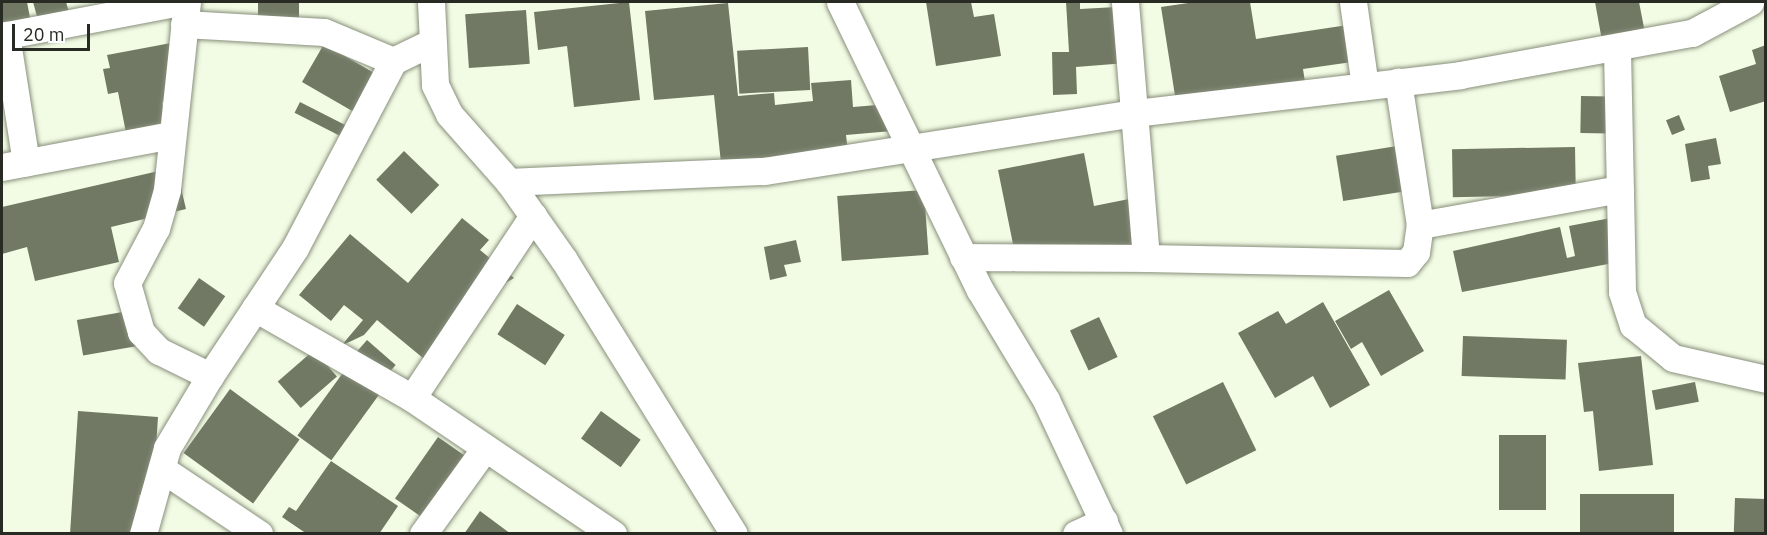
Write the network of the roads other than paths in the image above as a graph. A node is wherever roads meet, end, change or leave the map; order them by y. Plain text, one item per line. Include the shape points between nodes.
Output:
1 (431, 2) edge
2 (840, 2) edge
3 (1125, 2) edge
4 (1353, 2) edge
5 (1750, 2) edge
6 (184, 9) edge
7 (4, 35) edge
8 (430, 43) junction
9 (1617, 50) junction
10 (393, 61) junction
11 (1398, 82) junction
12 (1365, 87) junction
13 (1134, 113) junction
14 (172, 135) junction
15 (909, 149) junction
16 (14, 165) edge
17 (509, 182) junction
18 (1620, 189) junction
19 (533, 216) junction
20 (1420, 225) junction
21 (963, 257) junction
22 (1146, 258) junction
23 (255, 308) junction
24 (210, 376) junction
25 (1766, 379) edge
26 (412, 398) junction
27 (485, 448) junction
28 (162, 469) junction
29 (1107, 527) edge
30 (143, 534) edge
31 (259, 534) edge
32 (423, 534) edge
33 (613, 534) edge
34 (734, 534) edge
35 (1076, 534) edge

1 - 8 street
2 - 15 street
3 - 13 street
4 - 12 street
5 - 9 street via 1692,33
6 - 7 street
6 - 10 street via 324,32
6 - 14 street
7 - 16 street
8 - 10 street
8 - 17 street via 435,85 449,114
9 - 11 street
9 - 18 street
10 - 23 street via 295,248
11 - 12 street
11 - 20 street
12 - 13 street
13 - 15 street
13 - 22 street
14 - 16 street
14 - 24 street via 156,228 127,283 130,309 159,351
15 - 17 street via 764,171
15 - 21 street
17 - 19 street
18 - 20 street
18 - 25 street via 1622,292 1633,325 1652,346 1673,358
19 - 26 street
19 - 34 street
20 - 22 street via 1416,252 1407,263 1386,267
21 - 22 street
21 - 29 street via 1046,400
23 - 24 street
23 - 26 street
24 - 28 street via 167,448
26 - 27 street
27 - 32 street
27 - 33 street
28 - 30 street
28 - 31 street
29 - 35 street

